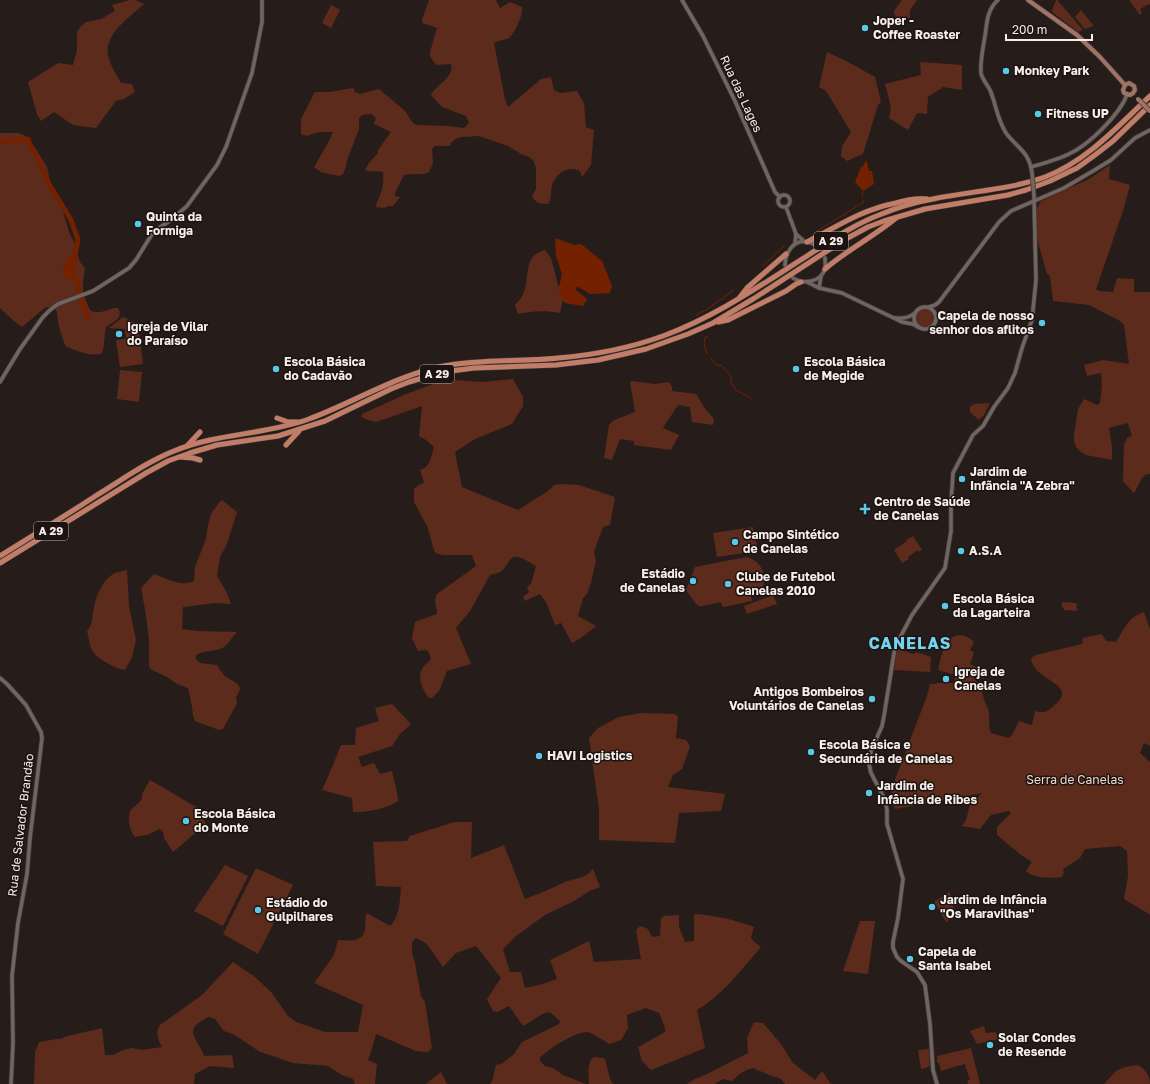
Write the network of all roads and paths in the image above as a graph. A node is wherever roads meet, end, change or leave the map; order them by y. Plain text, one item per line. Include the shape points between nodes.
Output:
1 (262, 0) edge
2 (682, 0) edge
3 (998, 0) edge
4 (1028, 0) edge
5 (1125, 85) junction
6 (1133, 93) junction
7 (1127, 95) junction
8 (1150, 96) edge
9 (1150, 105) edge
10 (1150, 111) edge
11 (1150, 130) edge
12 (1031, 167) junction
13 (780, 197) junction
14 (932, 199) junction
15 (1034, 201) junction
16 (786, 207) junction
17 (898, 216) junction
18 (796, 234) junction
19 (806, 242) junction
20 (795, 244) junction
21 (816, 245) dead end
22 (786, 254) junction
23 (825, 258) dead end
24 (785, 265) dead end
25 (825, 269) junction
26 (821, 276) junction
27 (793, 278) dead end
28 (804, 282) junction
29 (820, 282) junction
30 (819, 288) junction
31 (827, 289) junction
32 (738, 299) junction
33 (939, 302) junction
34 (929, 307) junction
35 (917, 311) junction
36 (936, 315) junction
37 (892, 317) junction
38 (713, 323) junction
39 (918, 327) junction
40 (0, 382) edge
41 (277, 418) dead end
42 (300, 423) junction
43 (302, 429) junction
44 (200, 432) dead end
45 (286, 445) dead end
46 (186, 447) junction
47 (177, 457) junction
48 (200, 460) dead end
49 (0, 556) edge
50 (0, 563) edge
51 (0, 678) edge
52 (11, 1084) edge
53 (937, 1084) edge

1 - 40 main road via 262,22 252,73 224,153 217,165 183,209 152,234 136,260 124,272 93,291 58,304 50,310 20,349
2 - 13 main road, Rua das Lages via 703,36 775,192
3 - 12 main road via 988,13 982,75 993,98 999,120 1026,155
4 - 5 main road via 1077,35
5 - 6 main road via 1129,83 1134,86
5 - 7 main road via 1123,90
6 - 7 main road
6 - 10 main road, bridge
7 - 12 main road via 1115,114 1080,148
8 - 14 highway, A 29 via 1099,143 1068,166 1048,176 1004,188
9 - 17 highway, A 29 via 1095,155 1077,168 1050,181 1008,195 938,206
11 - 15 main road via 1135,138 1093,172
12 - 15 main road, bridge
13 - 16 main road, Rua das Lages via 778,204 780,207
13 - 16 main road, Rua das Lages via 784,195 789,198 790,203
14 - 19 highway via 912,199 868,210
14 - 32 highway, A 29 via 876,216 842,234
15 - 33 main road via 1011,211 999,222
15 - 53 main road via 1036,280 1032,320 1008,388 983,426 973,436 953,473 951,531 945,568 912,615 895,647 882,726 871,751 869,764 885,800 887,824 903,879 893,948 901,961 917,972 925,986 933,1070
16 - 18 main road, Rua das Lages
17 - 25 highway
17 - 38 highway, A 29 via 868,227 844,240
18 - 19 main road, Rua das Lages
18 - 20 main road, Rua das Lages
19 - 20 main road
19 - 21 main road, Rua das Lages
20 - 22 main road
22 - 24 main road
22 - 32 highway via 746,288
23 - 25 main road
25 - 26 main road
26 - 28 main road
26 - 29 main road
27 - 28 main road
28 - 30 main road
28 - 38 highway via 728,320
29 - 30 main road
29 - 31 main road
30 - 31 main road
31 - 37 main road via 842,293
32 - 42 highway, A 29 via 664,336 619,349 556,358 474,361 441,366 407,376
33 - 34 main road
33 - 36 main road
34 - 35 main road via 922,307
34 - 36 main road
35 - 37 main road via 903,319
35 - 39 main road via 914,321
36 - 39 main road via 936,323 931,328 923,330
37 - 39 main road
38 - 43 highway, A 29 via 646,349 598,360 443,372 391,389 326,421
41 - 42 highway
42 - 46 highway, A 29 via 216,438
43 - 45 highway
43 - 47 highway, A 29 via 278,436 217,445
44 - 46 highway
46 - 49 highway, A 29 via 142,466
47 - 48 highway
47 - 50 highway, A 29
51 - 52 main road, Rua de Salvador Brandão via 26,705 42,738 12,976

